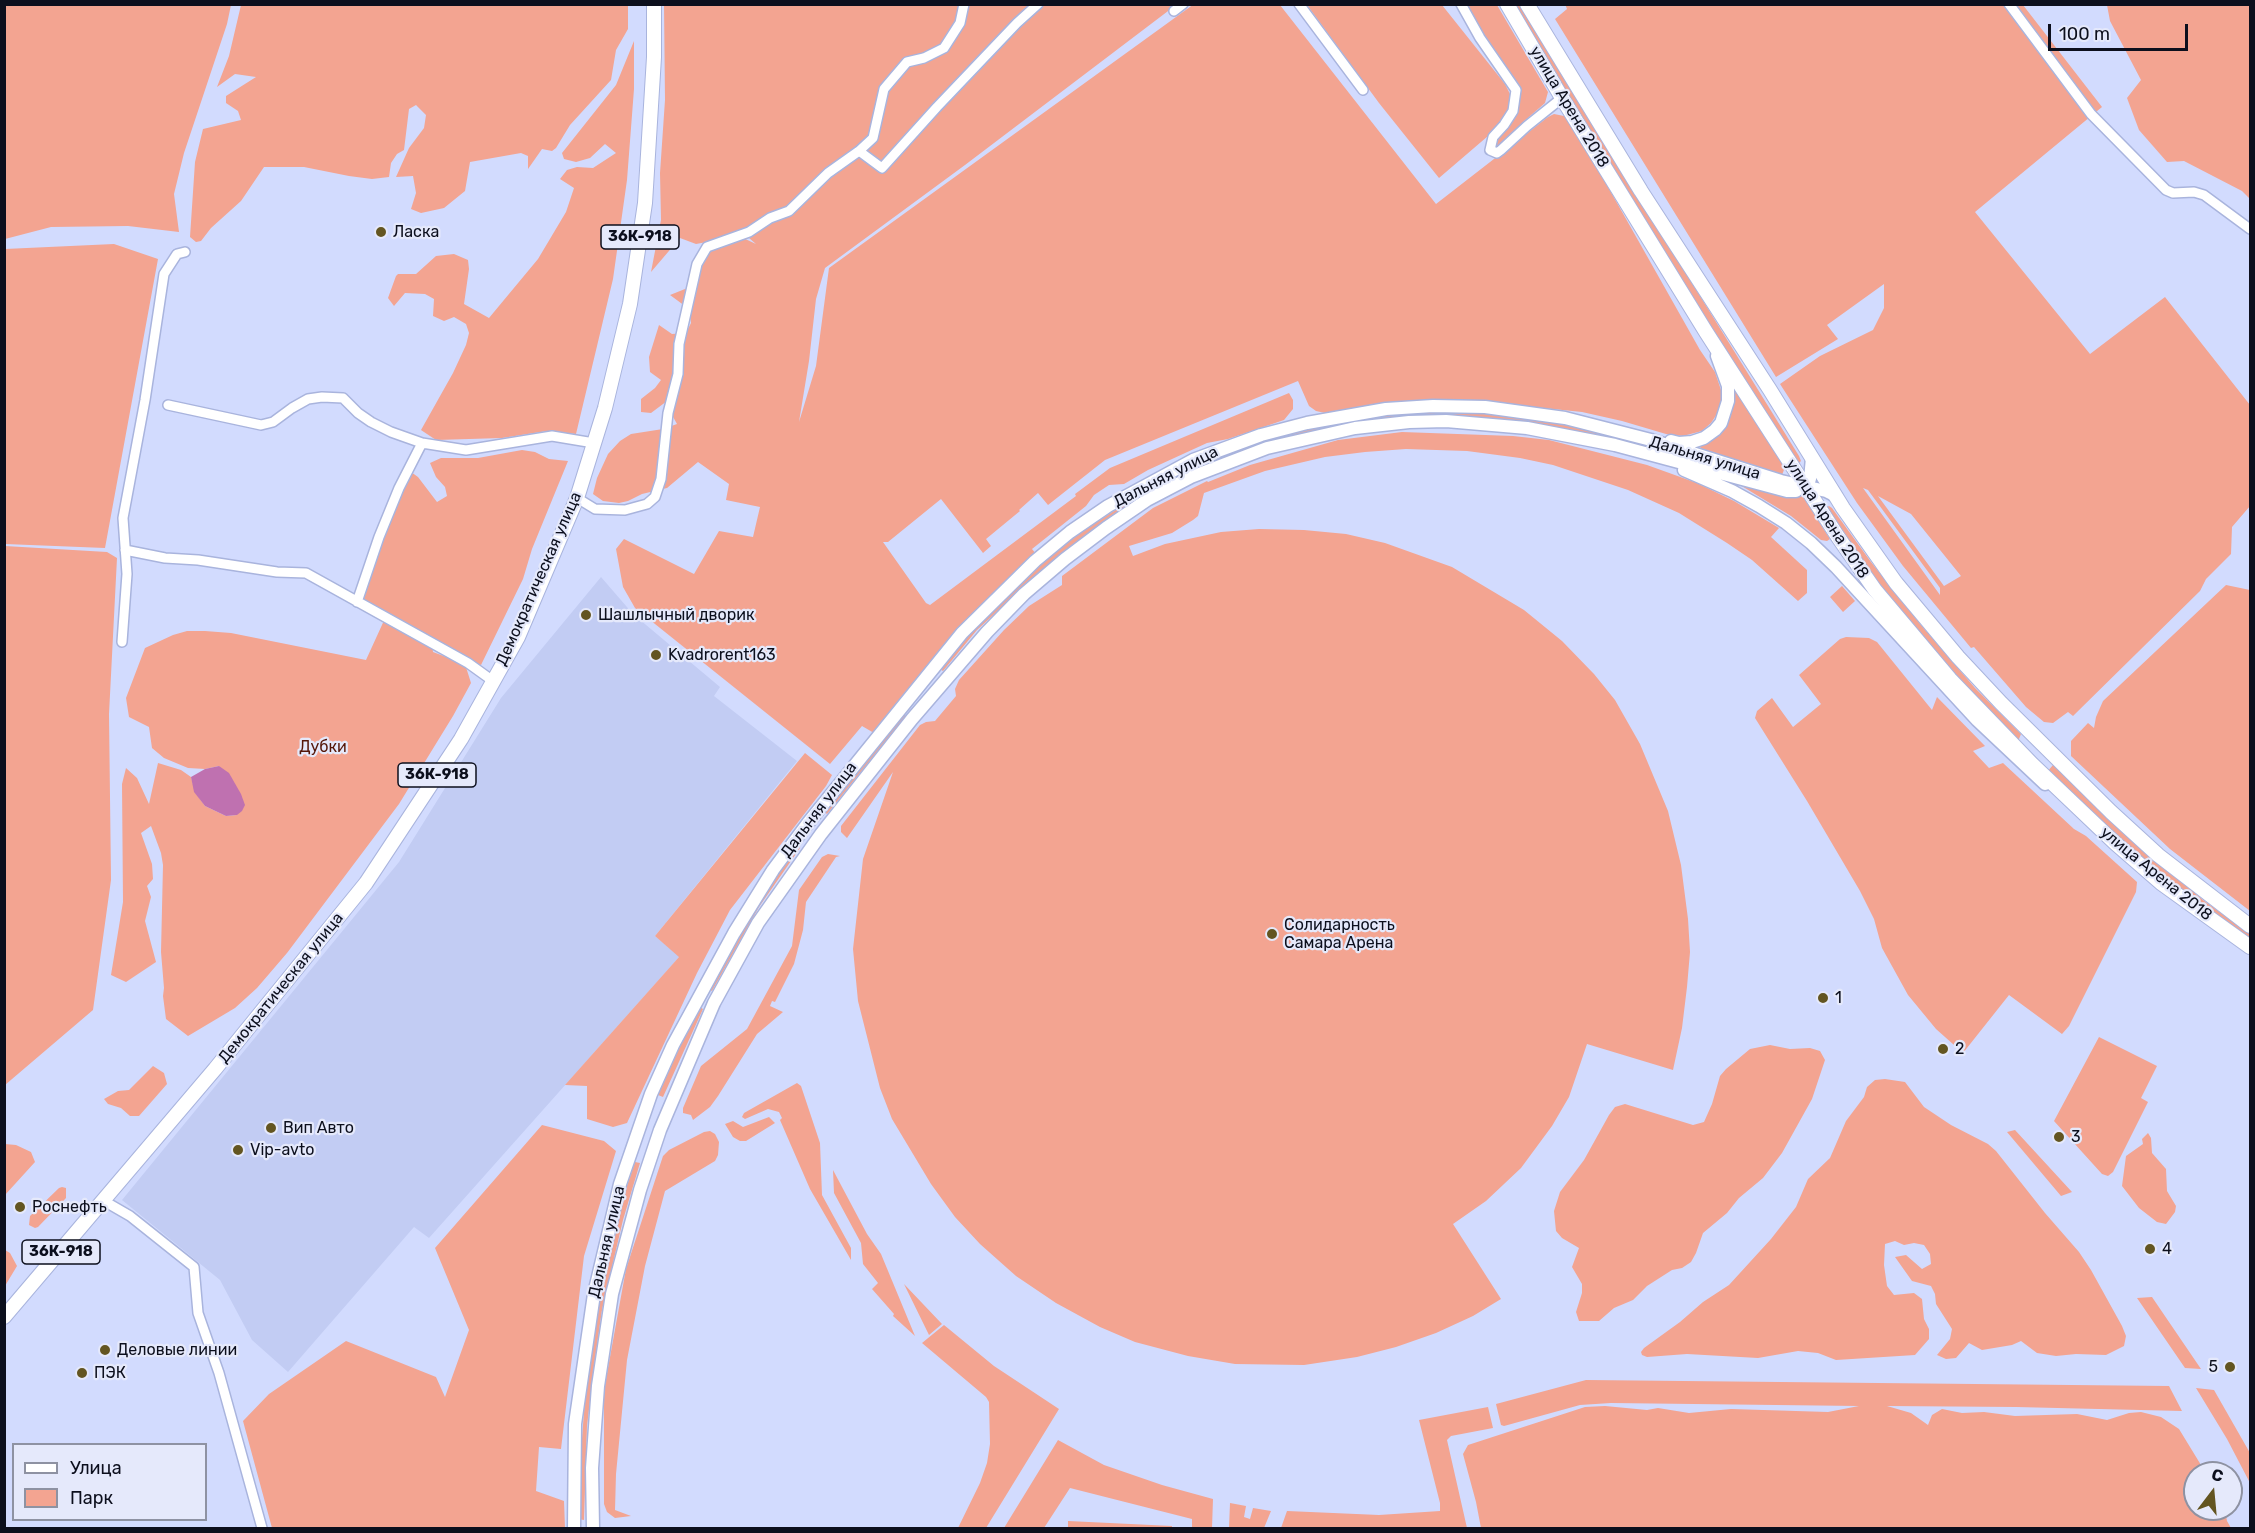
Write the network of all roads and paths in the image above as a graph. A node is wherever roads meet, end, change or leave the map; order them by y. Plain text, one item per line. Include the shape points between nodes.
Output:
1 (654, 4) edge
2 (964, 4) edge
3 (1038, 4) edge
4 (1183, 4) edge
5 (1299, 4) edge
6 (1461, 4) edge
7 (1507, 4) edge
8 (1527, 4) edge
9 (2009, 4) edge
10 (1174, 11) dead end
11 (1363, 90) dead end
12 (1562, 98) junction
13 (859, 151) junction
14 (2250, 229) edge
15 (185, 252) dead end
16 (1706, 332) junction
17 (168, 405) dead end
18 (1565, 418) junction
19 (422, 443) junction
20 (594, 443) junction
21 (1615, 445) junction
22 (1812, 458) junction
23 (1158, 478) junction
24 (1805, 486) junction
25 (1165, 491) junction
26 (1836, 496) junction
27 (577, 498) junction
28 (124, 550) junction
29 (357, 602) junction
30 (122, 642) dead end
31 (493, 681) junction
32 (919, 684) junction
33 (932, 695) junction
34 (2040, 757) junction
35 (808, 823) junction
36 (821, 834) junction
37 (2115, 843) junction
38 (2250, 926) edge
39 (2250, 947) edge
40 (699, 995) junction
41 (714, 1003) junction
42 (640, 1124) junction
43 (660, 1130) junction
44 (104, 1201) junction
45 (4, 1317) edge
46 (259, 1526) edge
47 (573, 1528) edge
48 (593, 1528) edge

1 - 20 main road, Демократическая улица / 36К-918 via 645,203 630,304
2 - 13 street via 960,23 944,48 907,62 884,89 873,138
3 - 13 street via 882,168
4 - 10 street
5 - 11 street
6 - 12 street via 1516,90 1513,111 1492,137 1490,150 1497,153
7 - 12 main road, улица Арена 2018
8 - 22 main road, улица Арена 2018
9 - 14 street via 2091,114 2166,190 2204,195
12 - 16 main road, улица Арена 2018
13 - 27 street via 828,173 789,211 749,232 707,246 697,264 679,344 678,374 655,497 647,504 625,510 595,509
15 - 28 street via 177,254 164,274 123,518
16 - 18 main road via 1725,374 1728,401 1721,423 1704,438 1679,443 1599,421
16 - 24 main road, улица Арена 2018
17 - 19 street via 261,425 273,422 308,399 343,398 371,422
18 - 23 main road, Дальняя улица via 1485,407 1386,409 1261,435 1193,460
18 - 24 main road, Дальняя улица
19 - 20 street via 466,450 552,436
19 - 29 street via 399,488
20 - 27 main road, Демократическая улица / 36К-918
21 - 24 main road, Дальняя улица via 1773,489 1796,491
21 - 25 main road, Дальняя улица via 1527,428 1409,422 1355,428 1267,448
21 - 37 main road via 1712,482 1786,523 1836,567 2029,771
22 - 24 main road via 1810,479
22 - 26 main road, улица Арена 2018
23 - 25 main road
23 - 32 main road, Дальняя улица via 1108,506 1035,561 962,633
24 - 26 main road
24 - 34 main road, улица Арена 2018 via 1875,590 1950,679
25 - 33 main road, Дальняя улица via 1106,528 1024,594
26 - 34 main road, улица Арена 2018 via 1896,583 2001,703
27 - 31 main road, Демократическая улица / 36К-918 via 518,637
28 - 29 street via 306,573
28 - 30 street via 127,574
29 - 31 street via 468,663
31 - 44 main road, Демократическая улица / 36К-918 via 366,883
32 - 33 main road
32 - 35 main road, Дальняя улица
33 - 36 main road, Дальняя улица
34 - 37 main road, улица Арена 2018
34 - 38 main road, улица Арена 2018
35 - 36 main road
35 - 40 main road, Дальняя улица via 773,870
36 - 41 main road, Дальняя улица via 759,923
37 - 39 main road, улица Арена 2018 via 2167,888
40 - 41 main road
40 - 42 main road, Дальняя улица
41 - 43 main road, Дальняя улица
42 - 43 main road
42 - 47 main road, Дальняя улица via 620,1184 594,1294 575,1424
43 - 48 main road, Дальняя улица via 637,1201 607,1323 594,1435
44 - 45 main road, Демократическая улица / 36К-918
44 - 46 street via 130,1216 194,1267 198,1313 219,1373

